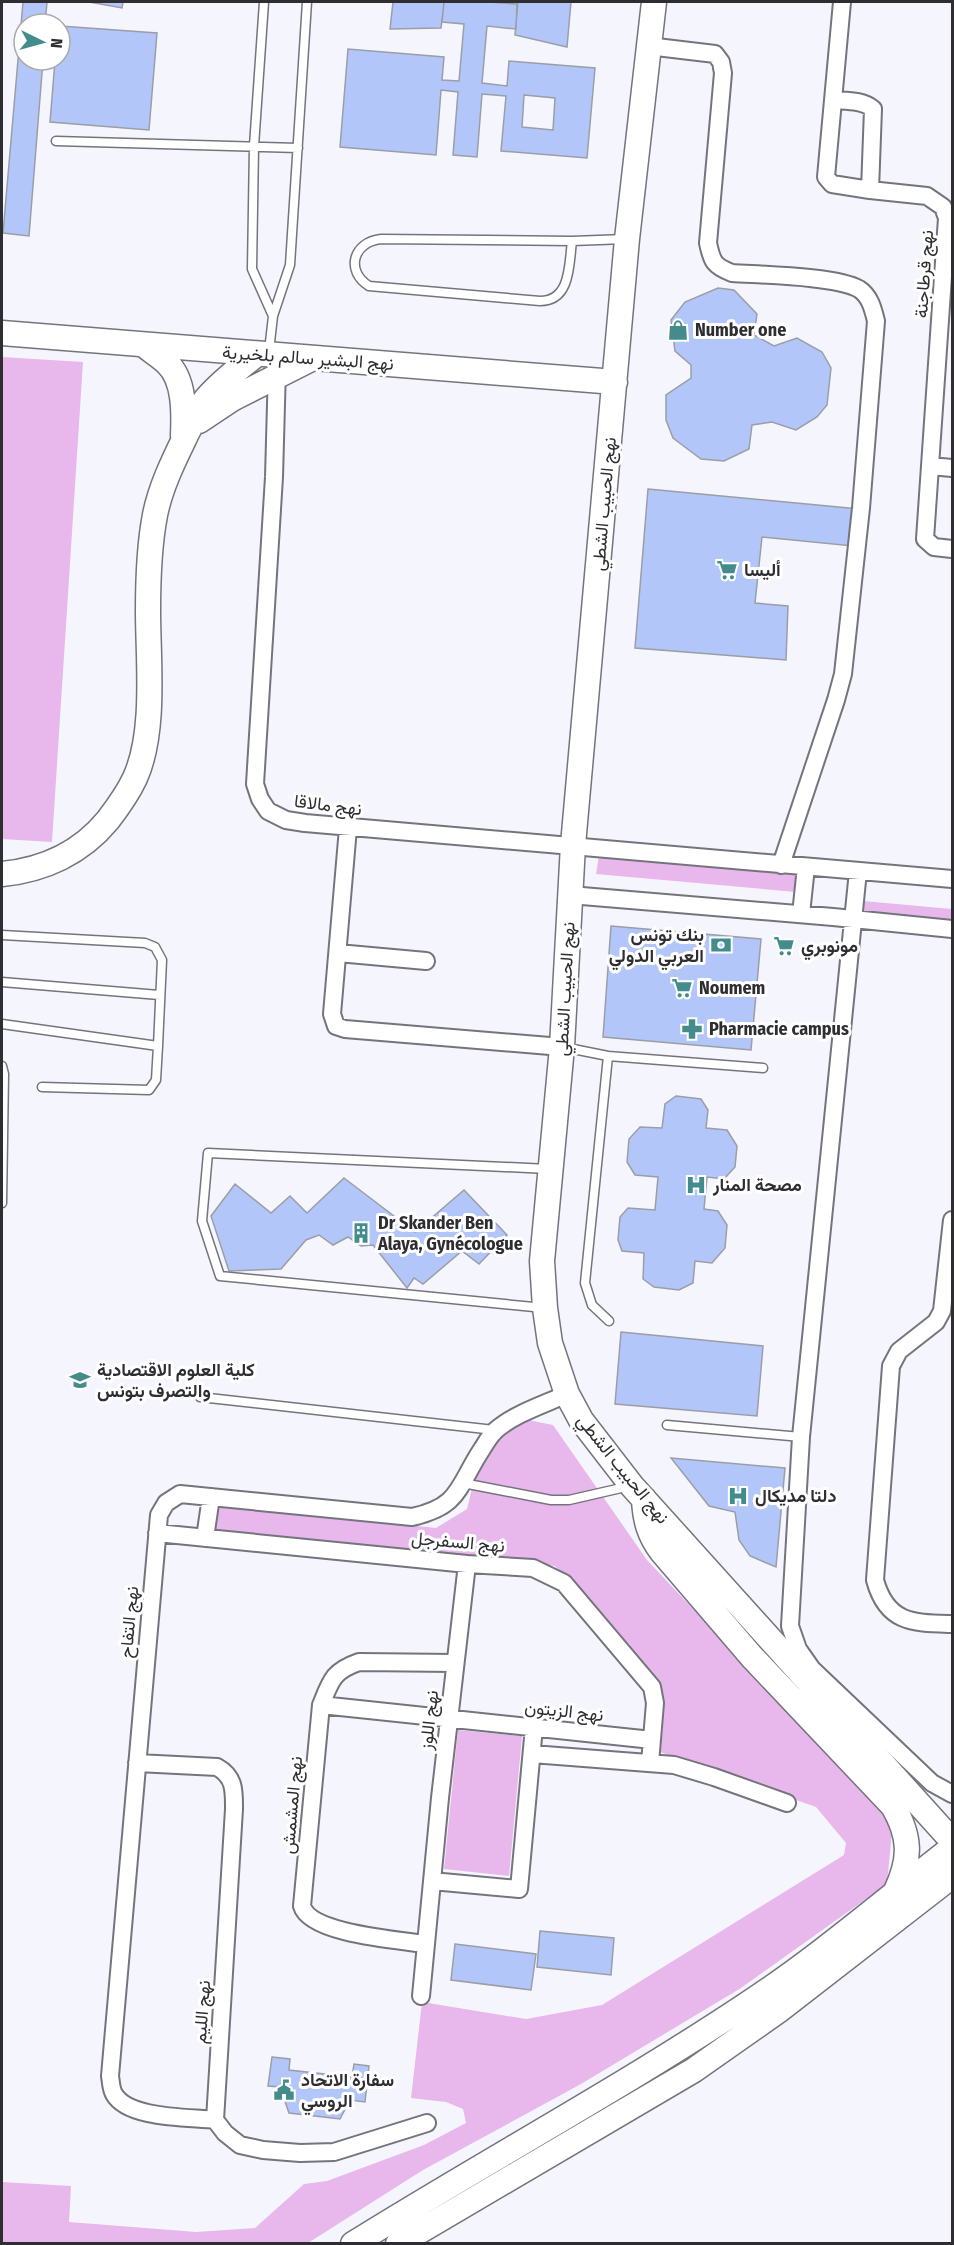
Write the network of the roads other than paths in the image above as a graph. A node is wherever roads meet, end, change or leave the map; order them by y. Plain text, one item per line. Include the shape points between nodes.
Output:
1 (264, 2) edge
2 (307, 2) edge
3 (654, 2) edge
4 (842, 2) edge
5 (648, 46) junction
6 (834, 100) junction
7 (56, 141) dead end
8 (254, 146) junction
9 (298, 148) junction
10 (870, 190) junction
11 (627, 239) junction
12 (572, 241) junction
13 (273, 316) junction
14 (2, 333) edge
15 (144, 345) junction
16 (270, 360) junction
17 (615, 382) junction
18 (186, 435) junction
19 (930, 466) junction
20 (952, 468) edge
21 (952, 549) edge
22 (348, 828) junction
23 (573, 845) junction
24 (781, 865) junction
25 (806, 867) junction
26 (858, 871) junction
27 (2, 874) edge
28 (952, 879) edge
29 (570, 895) junction
30 (801, 914) junction
31 (852, 919) junction
32 (952, 929) edge
33 (2, 935) edge
34 (338, 952) junction
35 (426, 961) dead end
36 (2, 982) edge
37 (159, 995) junction
38 (2, 1024) edge
39 (158, 1046) junction
40 (562, 1047) junction
41 (608, 1056) junction
42 (2, 1066) edge
43 (762, 1068) dead end
44 (42, 1087) dead end
45 (551, 1170) junction
46 (2, 1203) edge
47 (952, 1220) edge
48 (544, 1308) junction
49 (609, 1321) dead end
50 (567, 1394) junction
51 (200, 1397) dead end
52 (667, 1425) dead end
53 (495, 1430) junction
54 (801, 1437) junction
55 (462, 1483) junction
56 (638, 1492) junction
57 (211, 1497) junction
58 (157, 1533) junction
59 (205, 1538) junction
60 (467, 1564) junction
61 (952, 1624) edge
62 (455, 1663) junction
63 (321, 1705) junction
64 (450, 1718) junction
65 (534, 1727) junction
66 (652, 1740) junction
67 (532, 1754) junction
68 (650, 1762) junction
69 (137, 1763) junction
70 (952, 1794) edge
71 (787, 1803) dead end
72 (949, 1841) edge
73 (952, 1876) edge
74 (432, 1881) junction
75 (952, 1888) edge
76 (896, 1891) junction
77 (920, 1900) junction
78 (425, 1944) junction
79 (421, 1996) dead end
80 (215, 2120) junction
81 (427, 2122) dead end
82 (353, 2244) edge
83 (398, 2244) edge

1 - 8 lane
2 - 9 lane
3 - 5 street, نهج الحبيب الشطي
4 - 6 street, نهج قرطاجنة
5 - 11 street, نهج الحبيب الشطي
5 - 24 street via 715,54 721,62 708,243 718,267 732,273 840,282 860,290 871,301 876,321 843,674
6 - 10 street via 861,103 873,109
6 - 10 street, نهج قرطاجنة via 825,177 832,184
7 - 8 lane
8 - 9 lane
8 - 13 lane via 252,269
9 - 13 lane via 290,265
10 - 19 street, نهج قرطاجنة via 927,195 943,207 947,218
11 - 12 lane
11 - 17 street, نهج الحبيب الشطي
12 - 12 lane via 565,285 558,296 546,301 376,288 363,282 355,269 360,247 373,240
13 - 16 lane
14 - 15 street, نهج البشير سالم بلخيرية
15 - 16 street, نهج البشير سالم بلخيرية
15 - 18 street via 168,364 176,378
16 - 17 street, نهج البشير سالم بلخيرية via 313,358
16 - 18 street via 226,379 199,409
16 - 22 street, نهج مالاقا via 274,477 255,784 268,811 286,820
17 - 23 street, نهج الحبيب الشطي
18 - 27 street via 163,486 155,515 148,608 150,699 136,776 122,802 76,850 27,872
19 - 20 street
19 - 21 street, نهج قرطاجنة via 925,539 934,547
22 - 23 street, نهج مالاقا
22 - 34 street
23 - 24 street, نهج مالاقا
23 - 29 street, نهج الحبيب الشطي
24 - 25 street, نهج مالاقا
25 - 26 street, نهج مالاقا
25 - 30 street
26 - 28 street, نهج مالاقا
26 - 31 street
29 - 30 street
29 - 40 street, نهج الحبيب الشطي
30 - 31 street
31 - 32 street
31 - 54 street
33 - 37 lane via 150,944 162,960
34 - 35 street
34 - 40 street via 332,1014 339,1028
36 - 37 lane
37 - 39 lane
38 - 39 lane
39 - 44 lane via 156,1080 149,1090
40 - 41 lane
40 - 45 street, نهج الحبيب الشطي
41 - 43 lane
41 - 49 lane via 585,1283 592,1305
42 - 46 lane
45 - 48 street, نهج الحبيب الشطي via 542,1262
45 - 48 lane via 208,1153 202,1221 220,1276
47 - 61 street via 942,1311 936,1323 899,1351 891,1366 875,1580 879,1594 896,1615 912,1623
48 - 50 street, نهج الحبيب الشطي via 550,1343
50 - 53 street, نهج التفاح
50 - 56 street, نهج الحبيب الشطي via 581,1420
51 - 53 lane
52 - 54 lane
53 - 55 street, نهج التفاح
54 - 70 street via 790,1626 798,1649 812,1669 923,1775
55 - 56 lane via 551,1500
55 - 57 street, نهج التفاح via 448,1504 432,1513 412,1517
56 - 72 street, نهج الحبيب الشطي
56 - 76 street via 650,1533 662,1552 752,1657 893,1806 903,1824 908,1846
57 - 58 street, نهج التفاح via 174,1496 159,1515
57 - 59 street
58 - 59 street, نهج السفرجل
58 - 69 street, نهج التفاح
59 - 60 street, نهج السفرجل
60 - 62 street, نهج اللوز
60 - 66 street, نهج السفرجل via 533,1568 564,1583 652,1687
62 - 63 street via 359,1662 345,1666 332,1677
62 - 64 street, نهج اللوز
63 - 64 street
63 - 78 street, نهج المشمش via 304,1912 308,1917 356,1934
64 - 65 street, نهج الزيتون
64 - 74 street, نهج اللوز
65 - 66 street, نهج الزيتون
65 - 67 street
66 - 68 street
67 - 68 street
67 - 74 street via 519,1888
68 - 71 street via 714,1776
69 - 80 street, نهج التفاح via 111,2086 128,2107 151,2114
69 - 80 street, نهج الليم via 217,1767 228,1774 233,1786
72 - 76 street
73 - 77 street
74 - 78 street, نهج اللوز
75 - 77 street
76 - 82 street via 748,2004
77 - 83 street via 770,2017 694,2070
78 - 79 street, نهج اللوز
80 - 81 street via 240,2145 300,2153 334,2152

